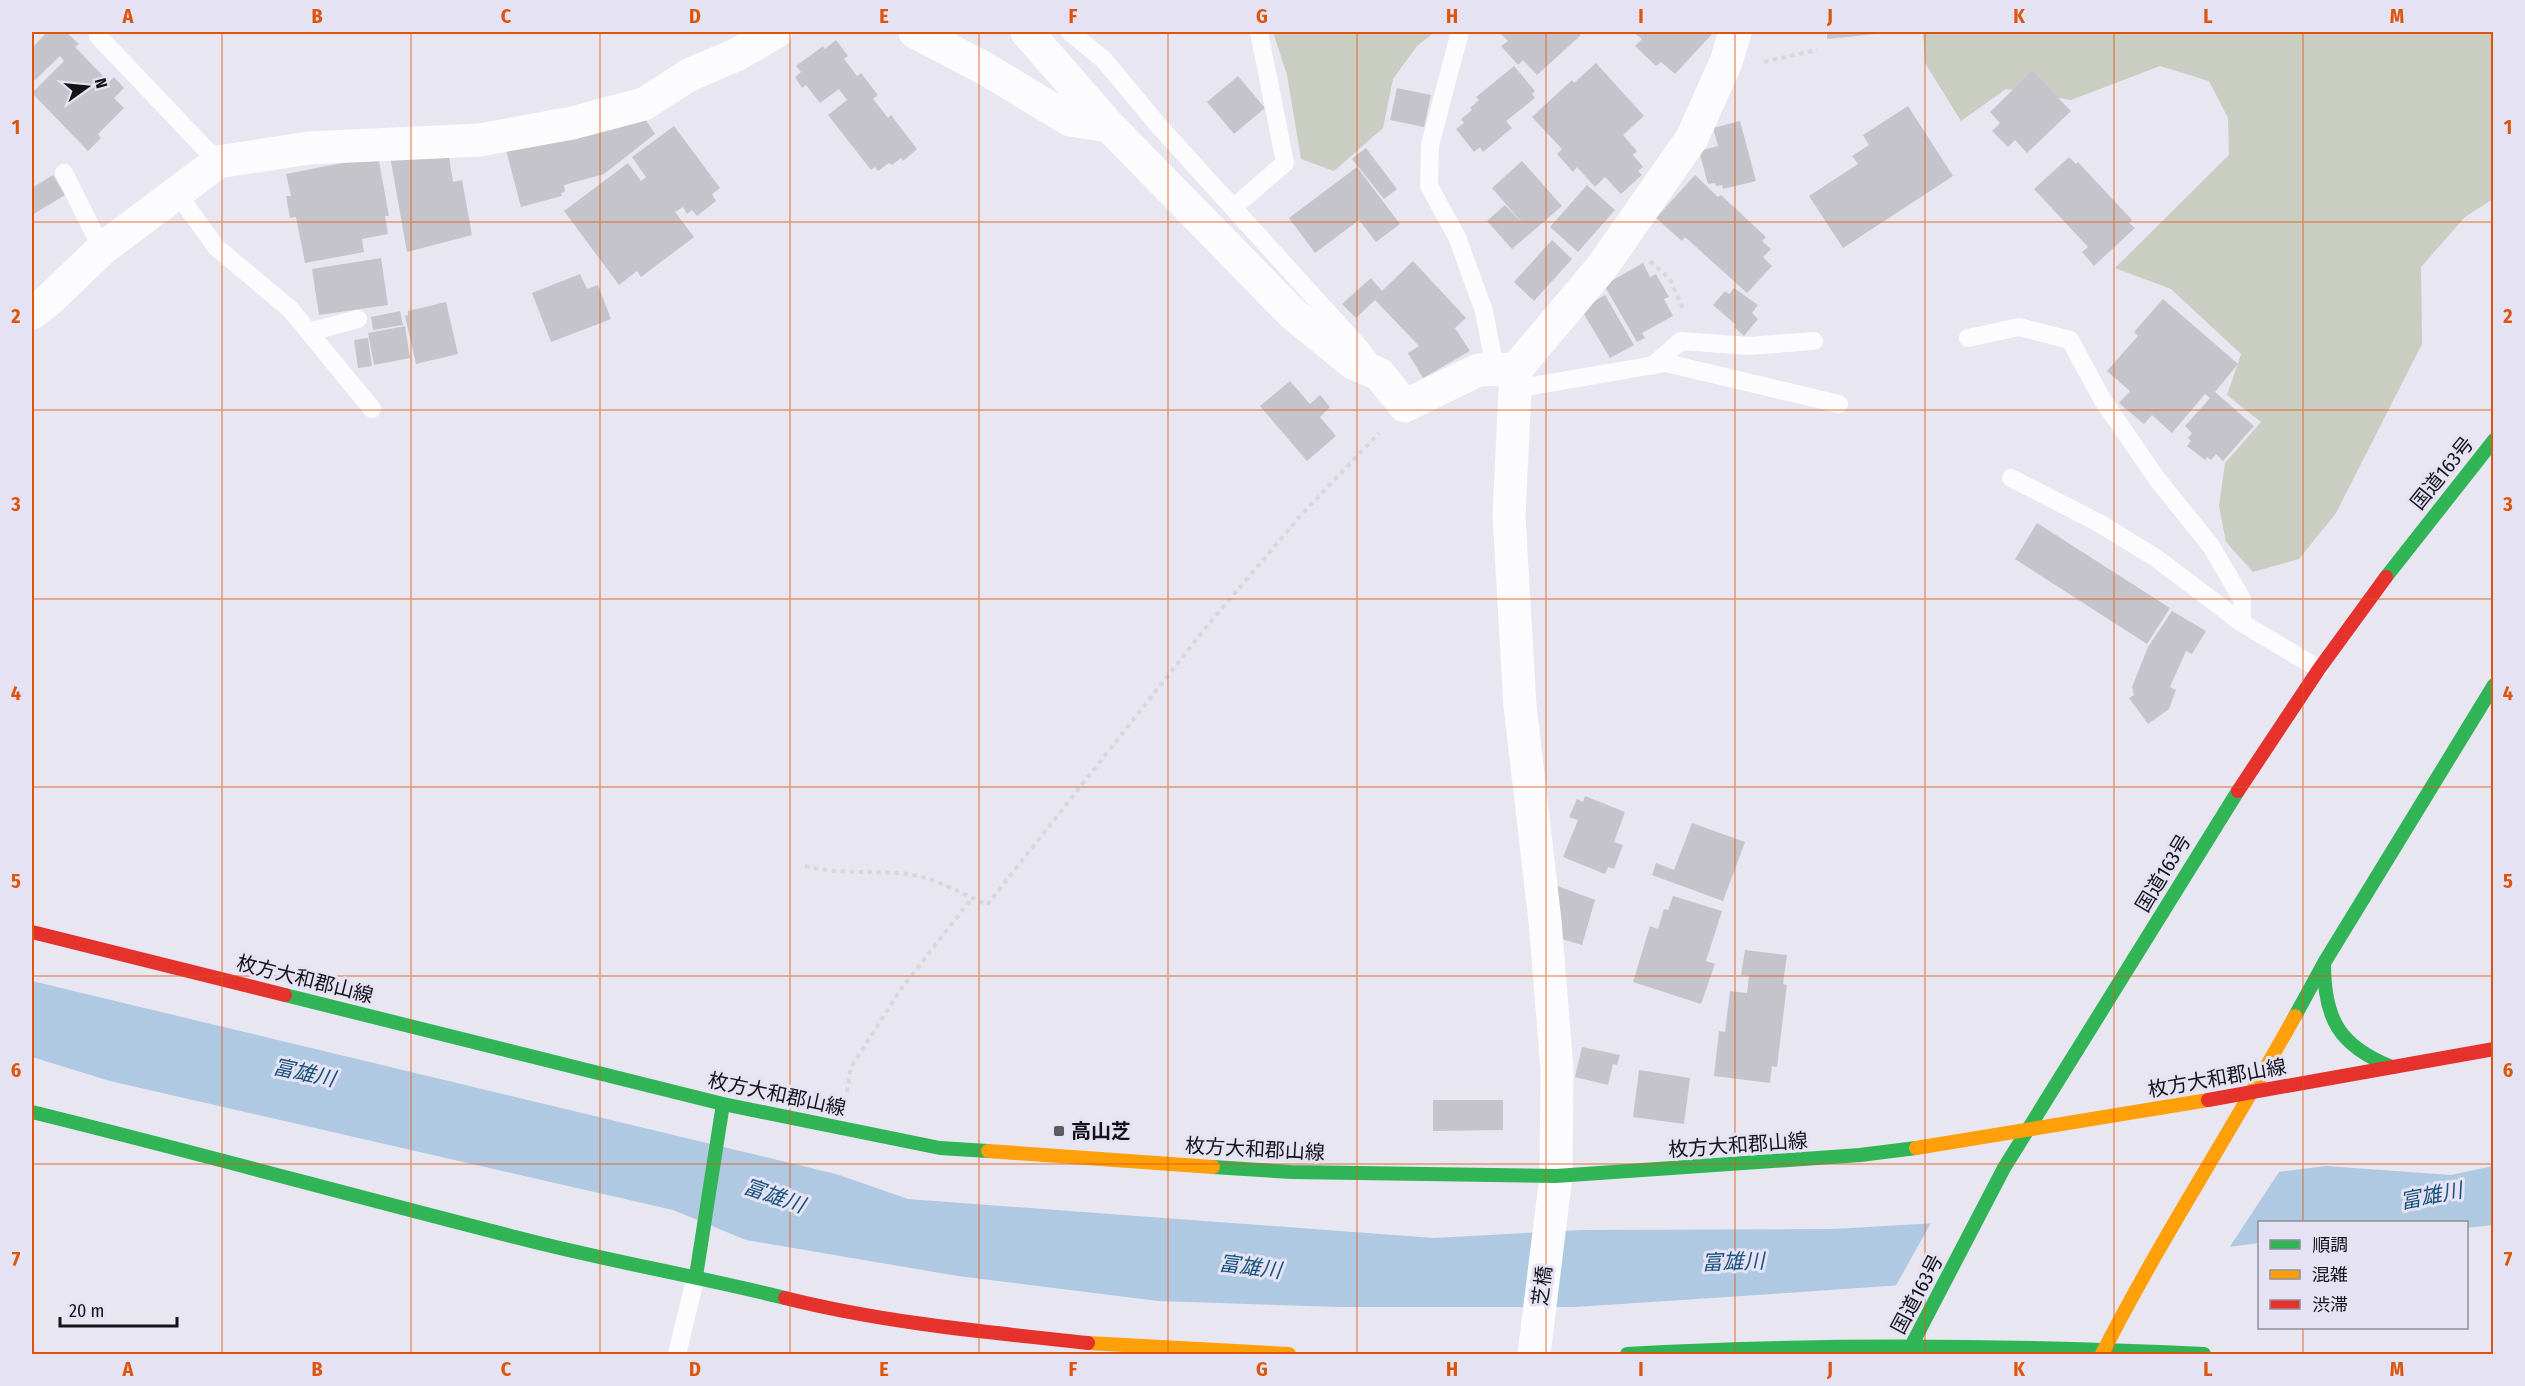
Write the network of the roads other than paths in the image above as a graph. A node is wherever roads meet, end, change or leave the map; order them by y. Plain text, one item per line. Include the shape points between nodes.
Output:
1 (99, 32) edge
2 (776, 32) edge
3 (915, 32) edge
4 (1027, 32) edge
5 (1070, 32) edge
6 (1259, 32) edge
7 (1460, 32) edge
8 (1735, 32) edge
9 (1109, 126) junction
10 (218, 162) junction
11 (64, 173) dead end
12 (177, 193) junction
13 (1234, 207) junction
14 (102, 249) junction
15 (32, 313) edge
16 (358, 319) dead end
17 (309, 332) junction
18 (1968, 338) dead end
19 (1814, 341) dead end
20 (1652, 366) junction
21 (1379, 374) junction
22 (1509, 376) junction
23 (1839, 404) dead end
24 (372, 409) dead end
25 (2493, 440) edge
26 (2011, 478) dead end
27 (2242, 623) junction
28 (2319, 669) junction
29 (2493, 685) edge
30 (32, 932) edge
31 (2324, 963) junction
32 (2493, 1049) edge
33 (2392, 1067) junction
34 (2252, 1093) junction
35 (723, 1104) junction
36 (32, 1112) edge
37 (2029, 1129) junction
38 (1556, 1176) junction
39 (696, 1276) junction
40 (1764, 1347) junction
41 (1910, 1351) edge
42 (2104, 1352) edge
43 (677, 1354) edge
44 (1288, 1354) edge
45 (1534, 1354) edge
46 (1628, 1354) edge
47 (1780, 1354) edge
48 (2204, 1354) edge

1 - 10 lane via 98,36
2 - 10 street via 738,54 688,75 644,104 572,123 480,140 309,148
3 - 9 street via 1070,120
4 - 9 street
5 - 13 lane via 1104,60
6 - 13 lane via 1286,163
7 - 22 lane via 1430,145 1429,186 1457,237
8 - 22 street via 1692,138 1602,267
9 - 21 street via 1293,314 1353,363
10 - 12 street
11 - 14 lane
12 - 14 street
12 - 17 lane via 216,247 290,309
13 - 21 lane
14 - 15 street
16 - 17 lane
17 - 24 lane
18 - 27 lane via 2019,327 2070,340 2102,399 2150,470 2211,546 2242,599
19 - 20 lane via 1749,346 1681,340
20 - 22 lane
20 - 23 lane via 1666,363
21 - 22 street via 1404,406 1478,370
22 - 38 street, 芝橋 via 1509,516 1520,706 1545,921 1557,1069
25 - 28 main road, 国道163号 via 2412,541
26 - 27 lane via 2099,523 2156,558
27 - 28 lane
28 - 37 main road, 国道163号 via 2210,833
29 - 31 main road
30 - 35 main road, 枚方大和郡山線
31 - 33 main road via 2325,1001 2336,1028 2367,1057
31 - 34 main road
32 - 33 main road, 枚方大和郡山線
33 - 34 main road, 枚方大和郡山線
34 - 37 main road, 枚方大和郡山線
34 - 42 main road via 2140,1280
35 - 38 main road, 枚方大和郡山線 via 940,1148 1291,1172
35 - 39 main road
36 - 39 main road via 522,1239
37 - 38 main road, 枚方大和郡山線 via 1860,1155
37 - 41 main road, 国道163号 via 2004,1168
38 - 45 street, 芝橋
39 - 43 lane
39 - 44 main road via 825,1308 983,1332 1102,1344
40 - 41 main road
40 - 46 main road
40 - 47 main road
41 - 42 main road
42 - 48 main road

